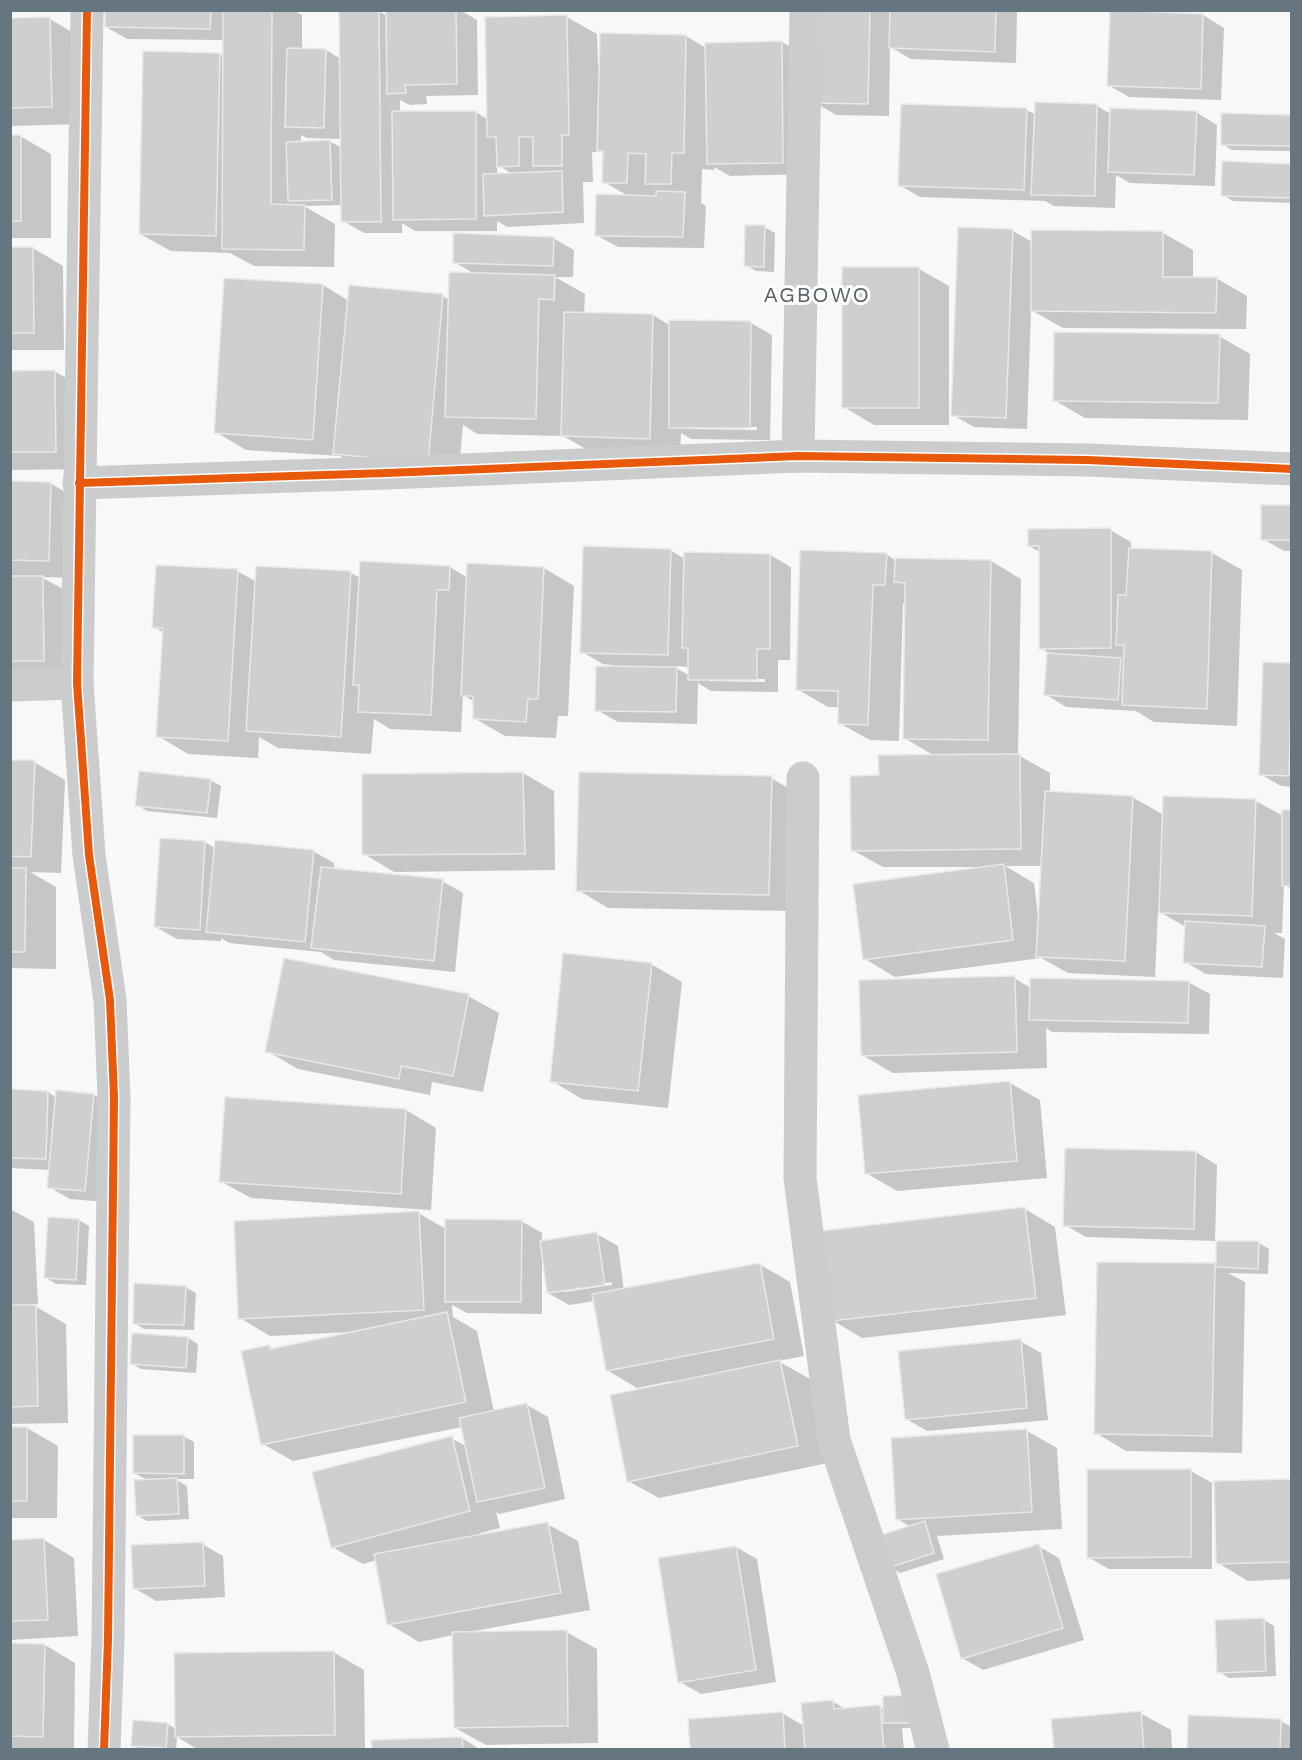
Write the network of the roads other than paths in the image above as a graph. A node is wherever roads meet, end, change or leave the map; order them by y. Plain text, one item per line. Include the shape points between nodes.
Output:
1 (87, 10) edge
2 (806, 10) edge
3 (798, 456) junction
4 (1292, 469) edge
5 (79, 483) junction
6 (77, 682) junction
7 (10, 685) edge
8 (803, 778) dead end
9 (104, 1749) edge
10 (933, 1749) edge

1 - 5 street
2 - 3 street
3 - 4 street via 1087,460
3 - 5 street
5 - 6 street
6 - 7 street
6 - 9 street via 89,855 110,1000 114,1097
8 - 10 street via 800,1178 834,1440 913,1673

